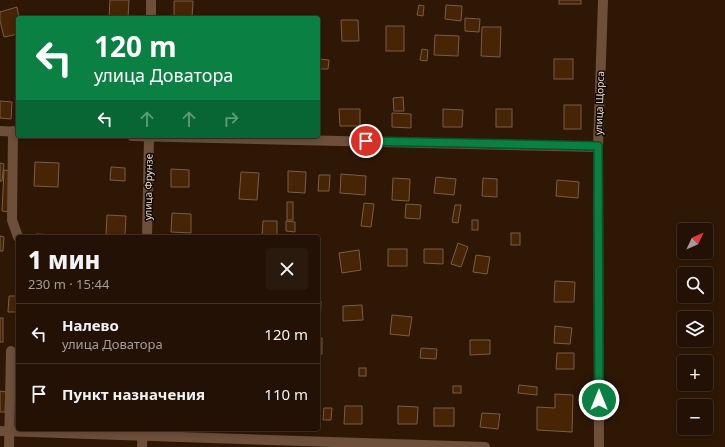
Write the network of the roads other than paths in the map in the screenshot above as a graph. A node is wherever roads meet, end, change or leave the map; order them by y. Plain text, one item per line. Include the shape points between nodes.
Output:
1 (151, 0) edge
2 (603, 0) edge
3 (151, 16) edge
4 (0, 131) edge
5 (15, 131) edge
6 (149, 138) edge
7 (239, 138) edge
8 (598, 146) junction
9 (17, 235) edge
10 (147, 235) edge
11 (11, 351) dead end
12 (4, 431) edge
13 (143, 432) edge
14 (9, 447) edge
15 (142, 447) edge
16 (485, 447) edge
17 (599, 447) edge

1 - 3 street
2 - 8 street, улица Щорса
4 - 5 street
5 - 9 street via 12,220
6 - 10 street, улица Фрунзе
7 - 8 street
8 - 17 street, улица Щорса
11 - 12 street
12 - 13 street
12 - 14 street
13 - 15 street
13 - 16 street

